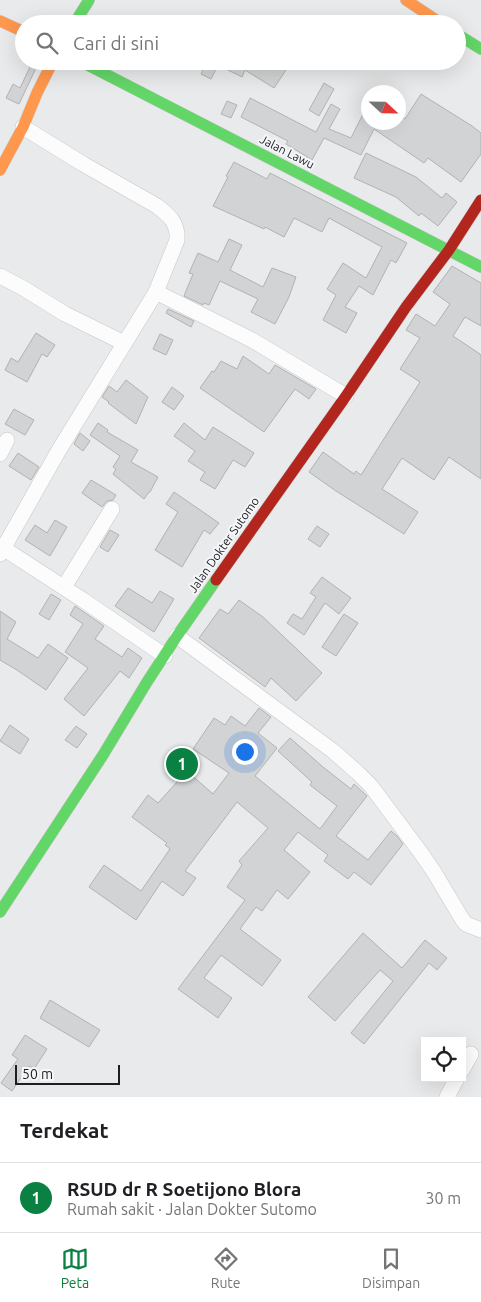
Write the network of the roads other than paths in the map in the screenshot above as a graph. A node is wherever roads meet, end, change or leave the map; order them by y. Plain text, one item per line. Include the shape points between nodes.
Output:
1 (89, 0) edge
2 (406, 0) edge
3 (80, 15) edge
4 (428, 15) edge
5 (0, 20) edge
6 (15, 28) edge
7 (466, 40) edge
8 (481, 49) edge
9 (48, 70) edge
10 (98, 70) edge
11 (25, 122) junction
12 (0, 170) edge
13 (481, 200) edge
14 (449, 250) junction
15 (481, 267) edge
16 (0, 276) edge
17 (156, 292) junction
18 (124, 343) junction
19 (346, 396) junction
20 (112, 509) dead end
21 (1, 550) edge
22 (64, 587) junction
23 (178, 636) junction
24 (165, 656) junction
25 (0, 912) edge
26 (481, 930) edge
27 (471, 1054) dead end
28 (466, 1063) edge
29 (455, 1082) edge
30 (446, 1097) edge

1 - 3 main road
2 - 4 main road
5 - 6 main road
7 - 8 main road
9 - 11 main road
10 - 14 main road, Jalan Lawu
11 - 12 main road
11 - 17 street via 83,164 157,206 174,222 177,240
13 - 14 main road, Jalan Dokter Sutomo
14 - 15 main road, Jalan Lawu
14 - 19 main road, Jalan Dokter Sutomo
16 - 18 street via 65,314
17 - 18 street
17 - 19 street via 252,340
18 - 21 street
19 - 23 main road, Jalan Dokter Sutomo
20 - 22 street
21 - 22 street
22 - 24 street
23 - 24 main road, Jalan Dokter Sutomo
23 - 26 street via 358,773 426,859 462,920
24 - 25 main road, Jalan Dokter Sutomo
27 - 28 street
29 - 30 street

